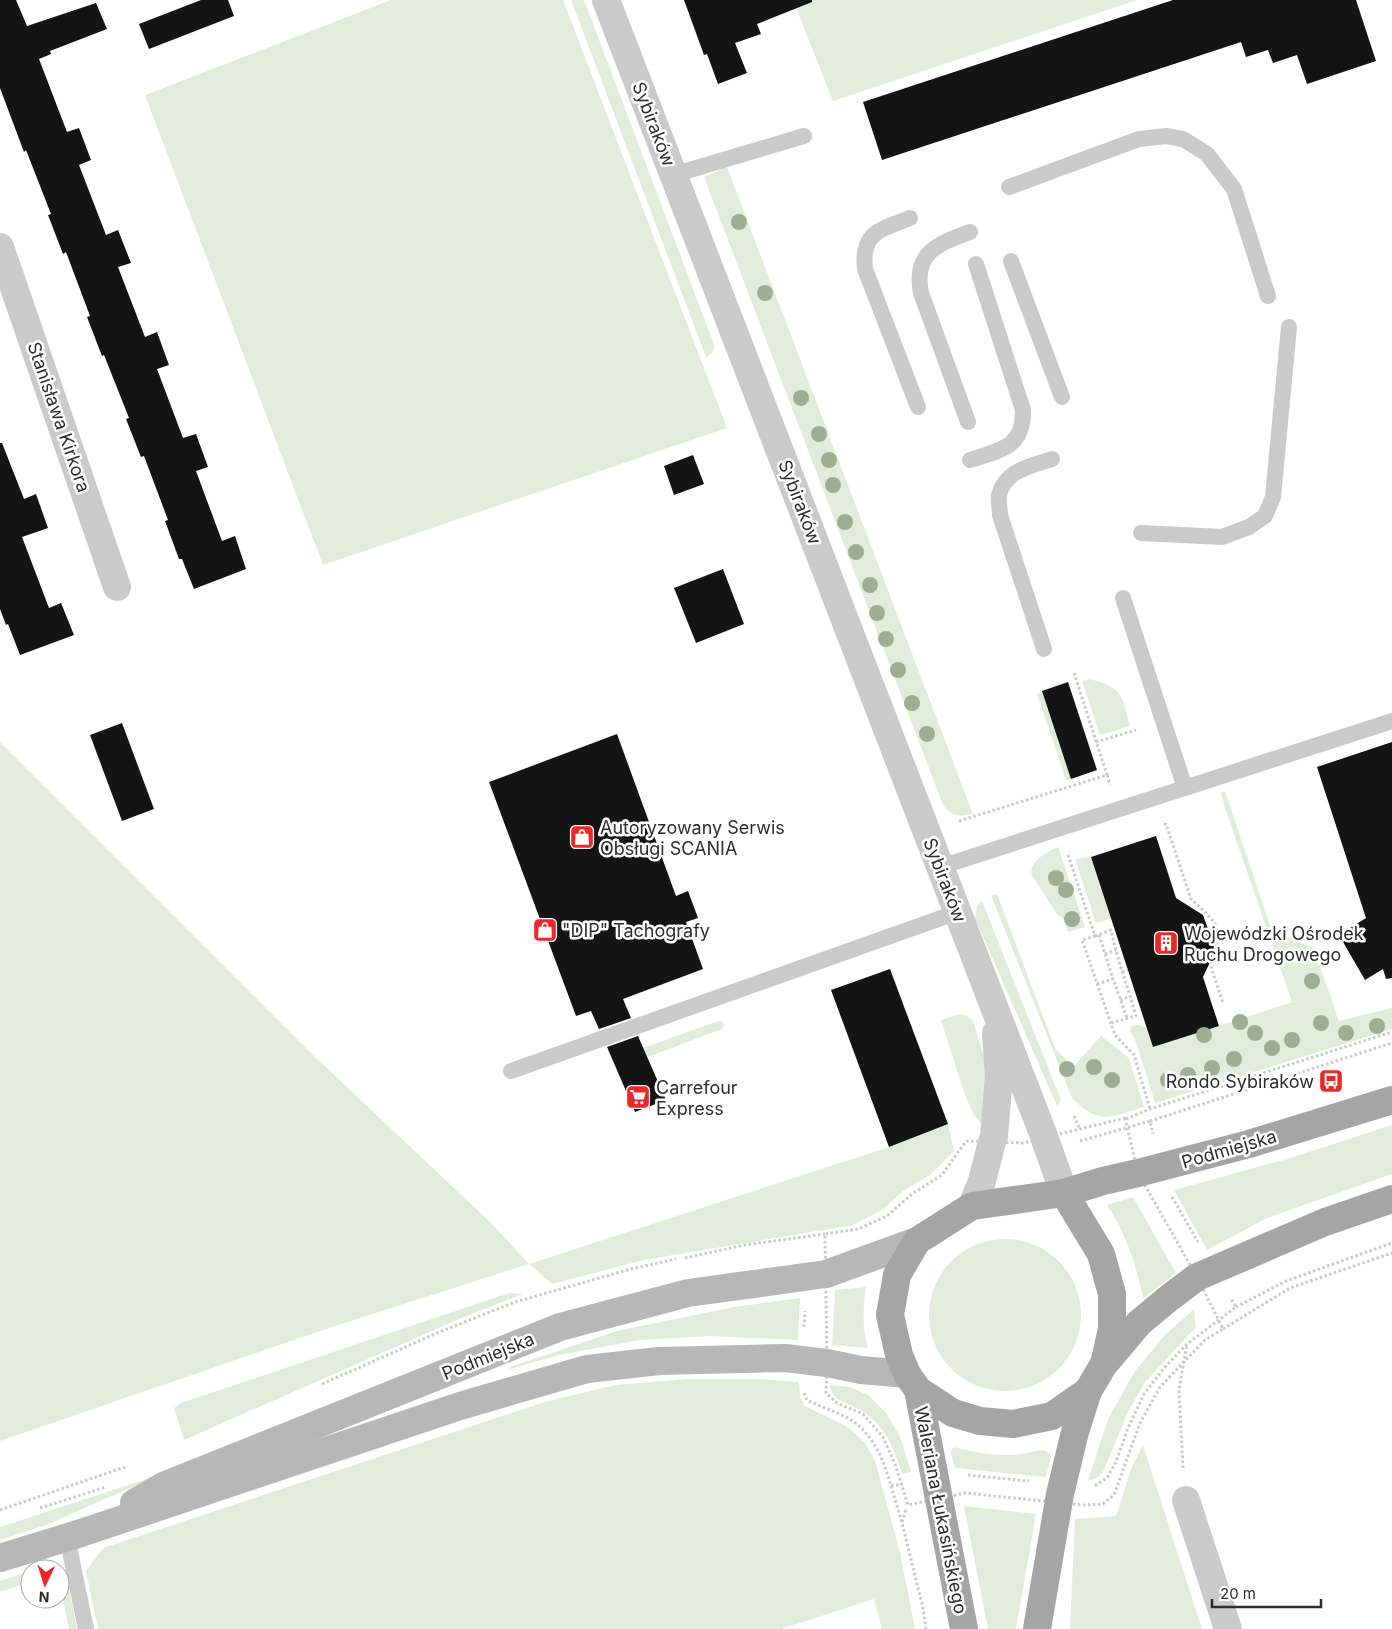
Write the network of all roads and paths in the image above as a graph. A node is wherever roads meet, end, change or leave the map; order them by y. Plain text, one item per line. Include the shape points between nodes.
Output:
1 (606, 0) edge
2 (804, 136) dead end
3 (673, 175) junction
4 (1009, 187) dead end
5 (910, 218) dead end
6 (970, 232) dead end
7 (0, 247) edge
8 (1011, 261) dead end
9 (976, 264) dead end
10 (1268, 296) dead end
11 (1289, 327) dead end
12 (1062, 397) dead end
13 (918, 407) dead end
14 (968, 422) dead end
15 (1052, 459) dead end
16 (970, 460) dead end
17 (1141, 533) dead end
18 (117, 587) dead end
19 (1123, 598) dead end
20 (1044, 649) dead end
21 (1074, 673) dead end
22 (1392, 721) edge
23 (1163, 722) junction
24 (1096, 742) junction
25 (1107, 774) junction
26 (1185, 788) junction
27 (1119, 810) junction
28 (958, 821) dead end
29 (1159, 826) dead end
30 (1059, 828) junction
31 (940, 867) junction
32 (958, 912) junction
33 (1097, 936) junction
34 (1116, 950) junction
35 (1105, 954) junction
36 (1128, 970) dead end
37 (1122, 972) junction
38 (1113, 979) junction
39 (1097, 984) junction
40 (1131, 996) junction
41 (1120, 1000) junction
42 (1223, 1003) dead end
43 (993, 1004) junction
44 (1127, 1018) junction
45 (1111, 1023) junction
46 (1392, 1032) edge
47 (1392, 1043) edge
48 (511, 1071) dead end
49 (1392, 1100) edge
50 (1150, 1109) junction
51 (1126, 1119) junction
52 (1150, 1121) junction
53 (1127, 1127) junction
54 (1047, 1144) junction
55 (990, 1149) junction
56 (959, 1151) junction
57 (1150, 1171) junction
58 (1064, 1193) junction
59 (1392, 1199) edge
60 (972, 1206) junction
61 (917, 1242) junction
62 (1392, 1243) edge
63 (1392, 1254) edge
64 (1206, 1274) junction
65 (816, 1275) junction
66 (1236, 1307) junction
67 (1219, 1320) junction
68 (1223, 1329) junction
69 (1187, 1344) junction
70 (815, 1362) junction
71 (1184, 1362) junction
72 (1104, 1364) junction
73 (912, 1382) junction
74 (1088, 1391) junction
75 (902, 1484) junction
76 (891, 1486) junction
77 (937, 1488) junction
78 (1060, 1493) junction
79 (1186, 1500) joint
80 (908, 1505) junction
81 (902, 1523) junction
82 (74, 1535) junction
83 (0, 1558) edge
84 (86, 1629) edge
85 (926, 1629) edge
86 (964, 1629) edge
87 (1037, 1629) edge
88 (1228, 1629) edge

1 - 3 street, Sybiraków
2 - 3 lane
3 - 31 street, Sybiraków
4 - 10 lane via 1139,139 1166,136 1183,139 1207,154 1234,188
5 - 13 lane via 873,235 863,256 865,269
6 - 14 lane via 938,245 928,254 919,280 921,294
7 - 18 street, Stanisława Kirkora
8 - 12 lane
9 - 16 lane via 1024,410 1024,421 1021,432 1005,448
11 - 17 lane via 1273,497 1265,516 1249,527 1222,537
15 - 20 lane via 1015,472 999,496 1000,515
19 - 23 lane
21 - 24 path
22 - 26 lane
23 - 24 path
23 - 26 lane
24 - 25 path
25 - 27 path
25 - 28 path
26 - 27 lane
27 - 30 lane
29 - 42 path via 1166,824 1191,899 1215,923 1217,941 1210,964
30 - 31 lane
30 - 33 path
31 - 32 street, Sybiraków
32 - 43 street, Sybiraków
32 - 48 lane
33 - 34 path via 1111,930
33 - 35 path
33 - 39 path via 1082,940
34 - 35 path
34 - 37 path
35 - 38 path
36 - 37 path
37 - 40 path
38 - 39 path
38 - 41 path
39 - 45 path
40 - 41 path
40 - 44 path via 1136,1016
41 - 44 path
43 - 54 street, Sybiraków
43 - 55 street, Sybiraków via 999,1076 994,1137
44 - 45 path
45 - 50 path via 1116,1035 1134,1055
46 - 50 path
47 - 52 path
49 - 57 main road, Podmiejska
50 - 51 path
51 - 53 path
51 - 54 path
52 - 53 path
52 - 57 path
53 - 54 path
53 - 57 path
54 - 55 path via 1022,1143
54 - 58 street, Sybiraków
55 - 56 path
55 - 56 path via 966,1141
55 - 60 street, Sybiraków
56 - 65 path via 942,1175 912,1194 887,1216 858,1229 824,1234
57 - 58 main road, Podmiejska
57 - 64 path
57 - 64 path via 1166,1188
58 - 60 main road
58 - 72 main road via 1101,1254 1112,1294 1112,1329
59 - 64 main road via 1325,1222
60 - 61 main road
61 - 65 main road, Podmiejska
61 - 73 main road via 897,1275 890,1314 899,1355
62 - 66 path via 1286,1281
63 - 68 path via 1290,1288
64 - 66 path
64 - 67 path
64 - 72 main road via 1139,1323
65 - 70 path
65 - 70 path
65 - 82 main road, Podmiejska via 688,1293 560,1327 163,1486
66 - 67 path
67 - 68 path
67 - 69 path
68 - 71 path via 1205,1340
69 - 71 path
69 - 78 path via 1144,1394 1107,1478 1097,1486
70 - 73 main road, Podmiejska
70 - 75 path via 826,1393 837,1404 863,1414 883,1436
70 - 76 path via 803,1384 807,1400 854,1422 872,1441 884,1462
70 - 82 main road, Podmiejska via 785,1358 658,1360 586,1370 460,1406
71 - 78 path via 1160,1387 1140,1423 1114,1495 1104,1504 1083,1505
71 - 79 path via 1180,1390
72 - 74 main road
73 - 74 main road via 953,1413 980,1421 1012,1424 1052,1416
73 - 77 main road, Waleriana Łukasińskiego
74 - 78 main road
75 - 76 path
75 - 77 path
75 - 80 path
76 - 81 path
77 - 78 path via 965,1493
77 - 78 path via 956,1473
77 - 80 path
77 - 86 main road, Waleriana Łukasińskiego
78 - 87 main road
79 - 88 street
80 - 81 path
81 - 85 path
82 - 83 main road, Podmiejska
82 - 84 lane

